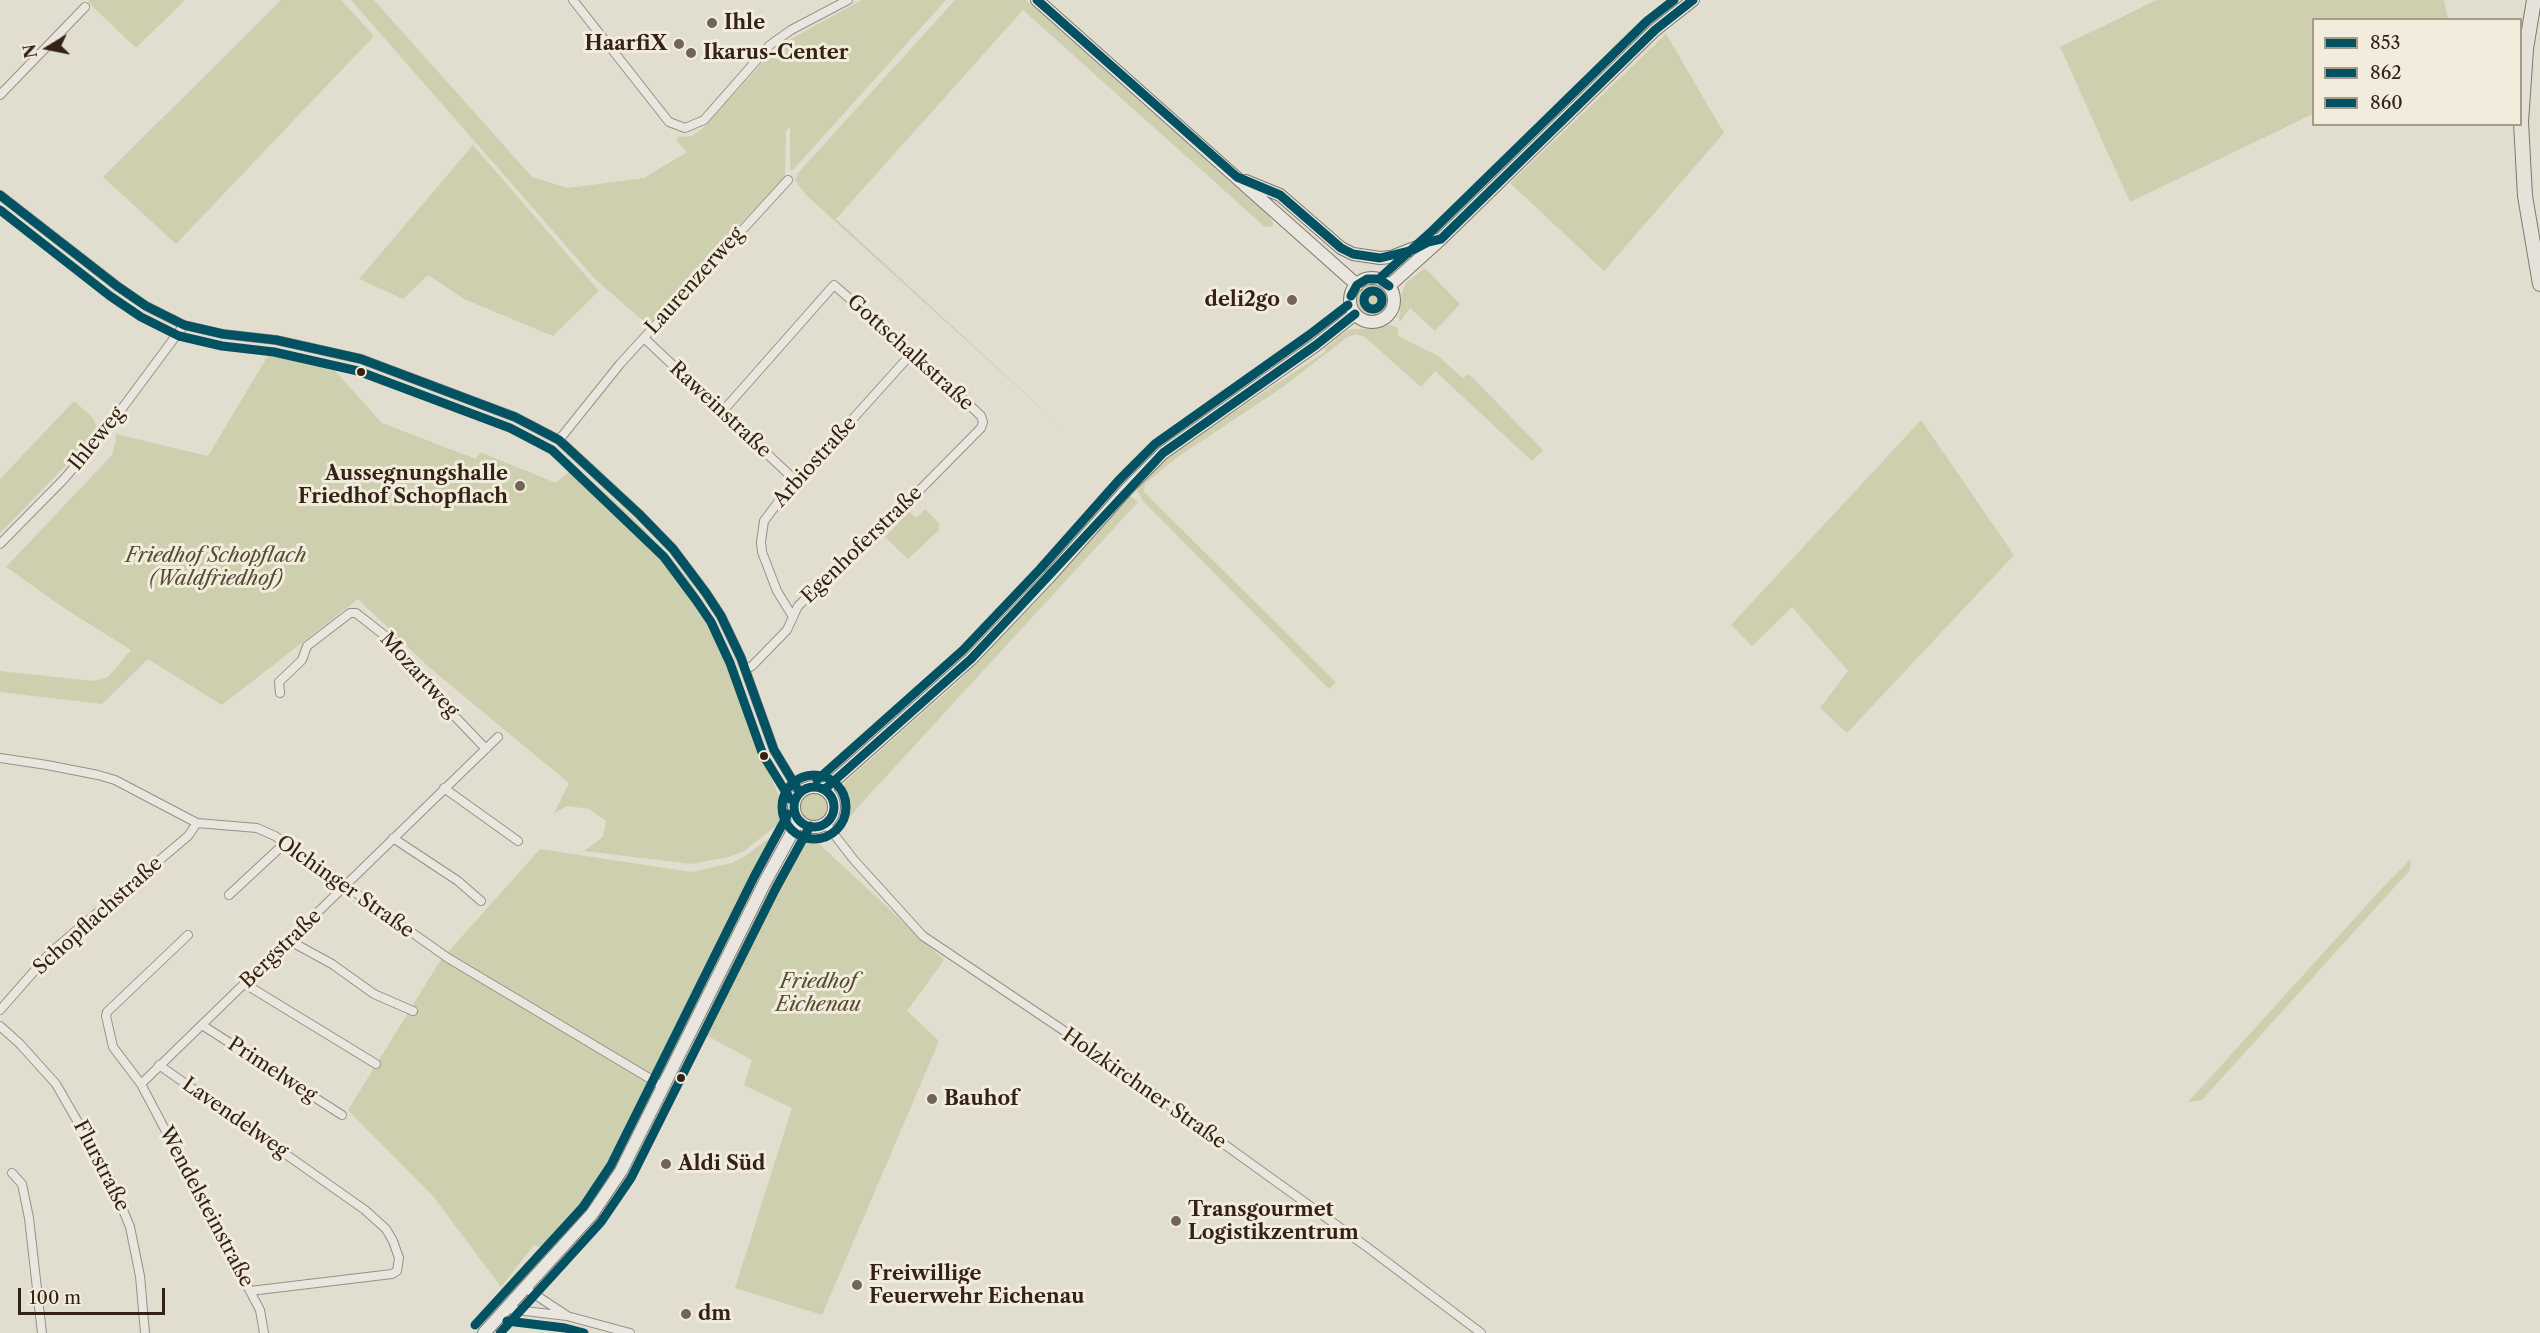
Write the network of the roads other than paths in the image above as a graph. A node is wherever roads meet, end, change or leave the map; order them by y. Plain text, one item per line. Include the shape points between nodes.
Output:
1 (573, 0) edge
2 (848, 0) edge
3 (1037, 0) edge
4 (1693, 0) edge
5 (2534, 0) edge
6 (85, 7) dead end
7 (0, 95) edge
8 (2522, 107) edge
9 (2521, 126) edge
10 (1236, 177) junction
11 (788, 180) dead end
12 (0, 195) edge
13 (1441, 239) junction
14 (2540, 284) edge
15 (1357, 285) junction
16 (1389, 286) junction
17 (1355, 314) junction
18 (184, 325) junction
19 (644, 338) junction
20 (912, 353) junction
21 (722, 412) junction
22 (982, 422) joint
23 (559, 440) junction
24 (796, 482) junction
25 (0, 544) edge
26 (793, 617) junction
27 (746, 669) junction
28 (280, 693) dead end
29 (498, 737) dead end
30 (486, 749) junction
31 (0, 758) edge
32 (444, 788) junction
33 (825, 789) junction
34 (800, 792) junction
35 (799, 820) junction
36 (197, 823) junction
37 (826, 824) junction
38 (393, 838) junction
39 (519, 841) dead end
40 (285, 843) junction
41 (345, 886) junction
42 (229, 896) dead end
43 (481, 901) dead end
44 (188, 935) dead end
45 (290, 941) junction
46 (244, 984) junction
47 (0, 1010) edge
48 (413, 1011) dead end
49 (202, 1025) junction
50 (0, 1026) edge
51 (159, 1065) junction
52 (376, 1065) dead end
53 (141, 1084) junction
54 (664, 1086) junction
55 (342, 1115) dead end
56 (12, 1173) dead end
57 (525, 1288) junction
58 (250, 1291) junction
59 (508, 1308) junction
60 (567, 1316) junction
61 (42, 1333) edge
62 (145, 1333) edge
63 (264, 1333) edge
64 (484, 1333) edge
65 (630, 1333) edge
66 (1481, 1333) edge

1 - 2 street via 669,122 685,128 704,120 770,45
3 - 10 main road
4 - 13 main road via 1655,30
5 - 8 main road
6 - 7 street
9 - 14 main road via 2527,207
10 - 13 main road via 1280,195 1353,254 1391,257
10 - 15 main road
11 - 19 street, Laurenzerweg
12 - 18 street via 146,306
13 - 16 main road
15 - 16 main road via 1373,278
15 - 17 main road via 1350,302
16 - 17 main road via 1394,300 1386,317 1370,322
17 - 33 main road via 1163,453 970,659
18 - 23 street via 361,359 515,417
18 - 25 street, Ihleweg via 109,426
19 - 21 street, Raweinstraße
19 - 23 street, Laurenzerweg
20 - 21 street, Gottschalkstraße via 834,285
20 - 22 street, Gottschalkstraße via 981,416
20 - 24 street, Arbiostraße
21 - 24 street, Raweinstraße
22 - 26 street, Egenhoferstraße via 981,428 798,606
23 - 27 street via 673,549 721,616
24 - 26 street, Arbiostraße via 764,521 761,542 777,591
26 - 27 street, Egenhoferstraße via 787,630
27 - 34 street via 774,750
28 - 30 street, Mozartweg via 279,682 302,660 307,646 350,613 356,613 393,642 420,680
29 - 30 street, Bergstraße
30 - 32 street, Bergstraße
31 - 36 street, Olchinger Straße via 115,780
32 - 38 street, Bergstraße
32 - 39 street
33 - 34 main road via 813,786
33 - 37 main road via 832,796 835,810
34 - 35 main road via 794,808
35 - 37 main road via 810,827
35 - 54 main road
36 - 40 street, Olchinger Straße via 257,828
36 - 47 street, Schopflachstraße via 188,836 51,952
37 - 66 street, Holzkirchner Straße via 923,936 1100,1055
38 - 41 street, Bergstraße
38 - 43 street
40 - 41 street, Olchinger Straße
40 - 42 street
41 - 45 street, Bergstraße
41 - 54 street, Olchinger Straße via 448,958
44 - 53 street, Wendelsteinstraße via 107,1012 113,1047
45 - 46 street, Bergstraße
45 - 48 street via 332,963 374,994
46 - 49 street, Bergstraße
46 - 52 street
49 - 51 street, Bergstraße
49 - 55 street, Primelweg
50 - 62 street, Flurstraße via 56,1084 110,1178 130,1227 140,1276
51 - 53 street, Bergstraße
51 - 58 street, Lavendelweg via 350,1198 386,1229 399,1258 397,1271 392,1274
53 - 58 street, Wendelsteinstraße
54 - 57 main road via 621,1171 598,1205
56 - 61 street via 22,1184 29,1218
57 - 59 main road
57 - 60 street
58 - 63 street, Wendelsteinstraße via 260,1310
59 - 60 street
59 - 64 main road
60 - 65 street

